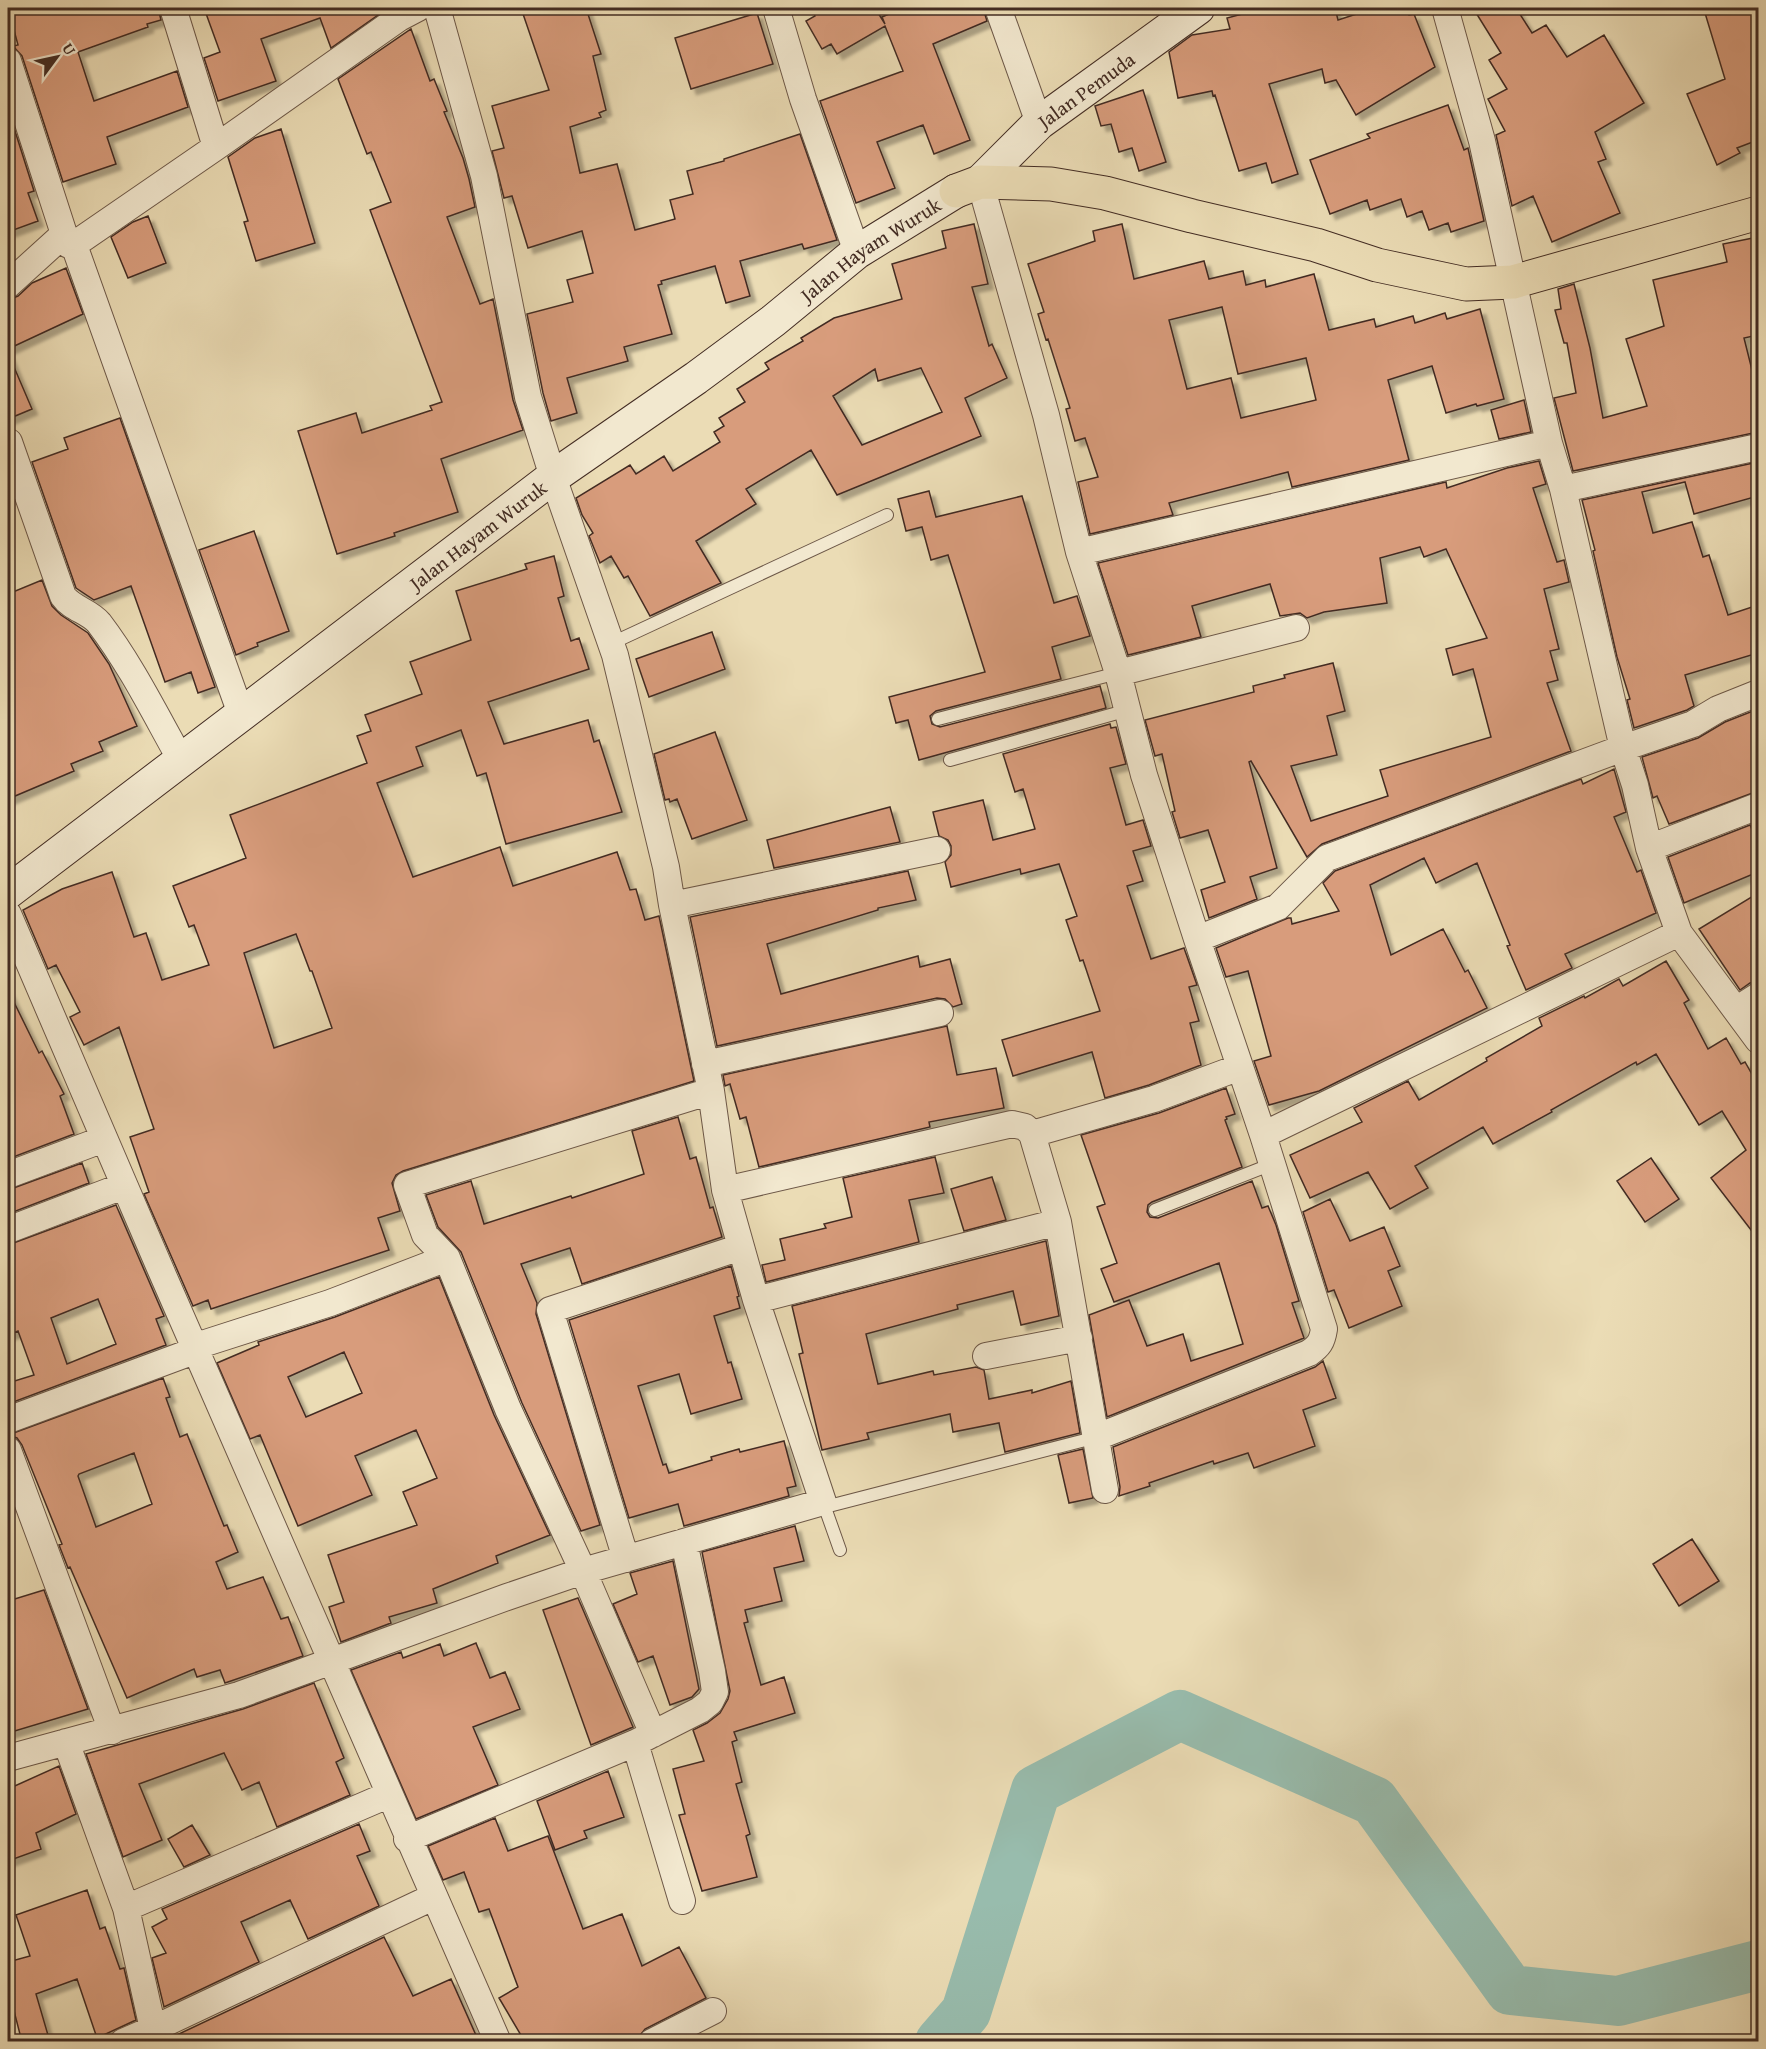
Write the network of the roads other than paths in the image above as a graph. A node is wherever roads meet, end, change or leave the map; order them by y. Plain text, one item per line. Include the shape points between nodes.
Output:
1 (172, 8) edge
2 (418, 8) edge
3 (437, 8) edge
4 (776, 8) edge
5 (998, 8) edge
6 (1198, 8) edge
7 (1445, 8) edge
8 (8, 61) edge
9 (1039, 123) junction
10 (216, 147) junction
11 (968, 187) junction
12 (1758, 213) edge
13 (69, 240) junction
14 (857, 252) junction
15 (1513, 282) junction
16 (8, 285) edge
17 (9, 442) dead end
18 (1549, 443) junction
19 (1758, 447) edge
20 (553, 477) junction
21 (1563, 489) junction
22 (887, 515) dead end
23 (1079, 552) junction
24 (1296, 628) dead end
25 (610, 644) junction
26 (1118, 673) junction
27 (1758, 693) edge
28 (1128, 710) junction
29 (241, 714) junction
30 (938, 719) dead end
31 (1623, 748) junction
32 (181, 760) junction
33 (950, 760) dead end
34 (1758, 806) edge
35 (1649, 848) junction
36 (937, 850) dead end
37 (8, 892) edge
38 (672, 905) junction
39 (8, 914) edge
40 (1679, 933) junction
41 (1197, 939) junction
42 (1758, 996) edge
43 (1736, 1010) junction
44 (940, 1013) dead end
45 (1758, 1040) edge
46 (705, 1064) junction
47 (1240, 1066) junction
48 (711, 1090) junction
49 (1032, 1134) junction
50 (1263, 1135) junction
51 (104, 1138) junction
52 (1272, 1164) junction
53 (8, 1175) edge
54 (123, 1186) junction
55 (725, 1190) junction
56 (1155, 1210) dead end
57 (1058, 1222) junction
58 (8, 1230) edge
59 (741, 1247) junction
60 (447, 1258) junction
61 (756, 1300) junction
62 (1079, 1338) junction
63 (194, 1349) junction
64 (986, 1356) dead end
65 (8, 1420) edge
66 (1097, 1437) junction
67 (8, 1450) edge
68 (1105, 1490) dead end
69 (824, 1504) junction
70 (684, 1542) junction
71 (840, 1550) dead end
72 (626, 1559) junction
73 (583, 1571) junction
74 (332, 1662) junction
75 (112, 1731) junction
76 (644, 1738) junction
77 (66, 1742) junction
78 (8, 1758) edge
79 (388, 1795) junction
80 (407, 1839) junction
81 (434, 1896) junction
82 (682, 1901) dead end
83 (126, 1908) junction
84 (713, 2011) dead end
85 (153, 2030) junction
86 (123, 2042) edge
87 (498, 2042) edge
88 (652, 2042) edge

1 - 10 street
2 - 10 street
3 - 20 street via 484,176 528,397
4 - 14 street via 802,99
5 - 9 street
6 - 9 main road, Jalan Pemuda
7 - 15 street via 1482,141
8 - 13 street
9 - 11 main road, Jalan Pemuda
10 - 13 street
11 - 14 main road, Jalan Hayam Wuruk
11 - 15 main road via 1051,184 1105,193 1316,245 1377,265 1466,284
11 - 23 street via 1046,415
12 - 15 main road
13 - 16 street
13 - 29 street
14 - 20 main road, Jalan Hayam Wuruk via 774,321
15 - 18 street
17 - 32 street via 63,596 95,618 112,641
18 - 21 street
18 - 23 street
19 - 21 street
20 - 25 street
20 - 29 main road, Jalan Hayam Wuruk
21 - 31 street
22 - 25 lane
23 - 26 street
24 - 26 street
25 - 38 street
26 - 28 street
26 - 30 lane
27 - 31 street via 1693,724
28 - 33 lane
28 - 41 street via 1144,776
29 - 32 main road, Jalan Hayam Wuruk
31 - 35 street
31 - 41 street via 1327,858 1278,907
32 - 37 main road, Jalan Hayam Wuruk
34 - 35 street
35 - 40 street
36 - 38 street
38 - 46 street
39 - 51 street
40 - 43 street
40 - 50 street
41 - 47 street
42 - 43 street
43 - 45 street
44 - 46 street
46 - 48 street
47 - 49 street via 1154,1099
47 - 50 street
48 - 55 street
48 - 60 street via 407,1185 424,1235
49 - 55 street via 1025,1127 1012,1124
49 - 57 street
50 - 52 street
51 - 53 street
51 - 54 street
52 - 56 lane
52 - 66 street via 1324,1329 1322,1341 1309,1353
54 - 58 street
54 - 63 street
55 - 59 street
57 - 61 street
57 - 62 street
59 - 61 street
59 - 72 street via 550,1310
60 - 63 street
60 - 73 street via 508,1409
61 - 69 street
62 - 64 street
62 - 66 street
63 - 65 street
63 - 74 street
66 - 68 street
66 - 69 lane
67 - 75 street
69 - 70 street
69 - 71 lane
70 - 72 street
70 - 76 street via 715,1692 700,1710
72 - 73 street
73 - 74 street
73 - 76 street
74 - 75 street via 239,1695
74 - 79 street
75 - 77 street
76 - 80 street
76 - 82 street
77 - 78 street
77 - 83 street
79 - 80 street
79 - 83 street
80 - 81 street
81 - 85 street
81 - 87 street
83 - 85 street
84 - 88 street
85 - 86 street

